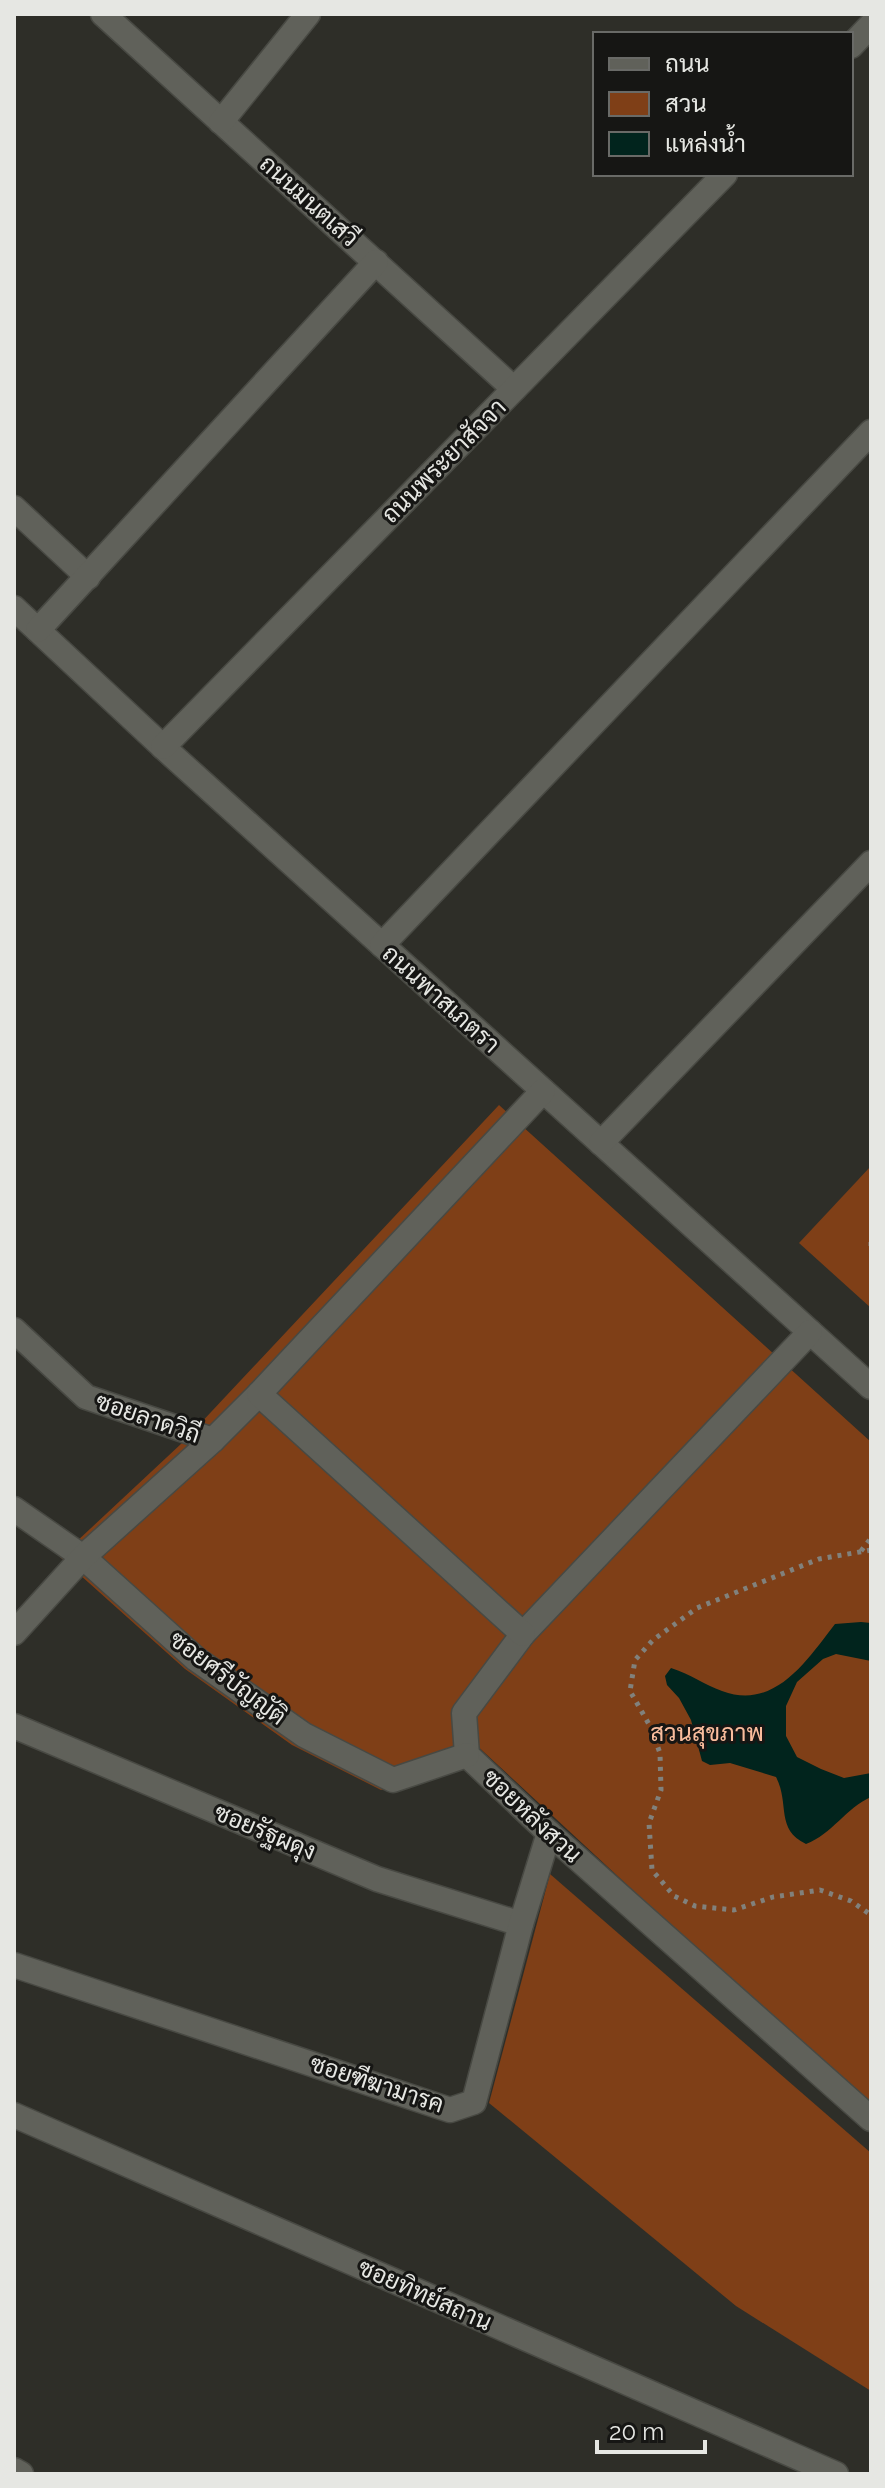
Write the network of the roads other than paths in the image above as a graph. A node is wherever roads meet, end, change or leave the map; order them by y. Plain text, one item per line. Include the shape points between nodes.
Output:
1 (103, 14) edge
2 (308, 14) edge
3 (871, 25) edge
4 (853, 44) edge
5 (221, 122) junction
6 (723, 176) edge
7 (376, 262) junction
8 (514, 389) junction
9 (871, 432) edge
10 (14, 508) edge
11 (88, 577) junction
12 (14, 608) edge
13 (38, 630) junction
14 (163, 747) junction
15 (871, 863) edge
16 (382, 945) junction
17 (543, 1091) junction
18 (601, 1143) junction
19 (14, 1330) edge
20 (810, 1332) junction
21 (871, 1387) edge
22 (259, 1394) junction
23 (213, 1440) junction
24 (14, 1509) edge
25 (83, 1557) junction
26 (14, 1633) edge
27 (523, 1634) junction
28 (14, 1726) edge
29 (467, 1755) junction
30 (549, 1833) junction
31 (521, 1924) junction
32 (14, 1965) edge
33 (14, 2115) edge
34 (871, 2119) edge
35 (14, 2470) edge
36 (21, 2474) edge
37 (836, 2474) edge

1 - 5 street, ถนนมนตเสวี
2 - 5 street
3 - 4 street
5 - 7 street, ถนนมนตเสวี
6 - 8 street, ถนนพระยาสัจจา
7 - 8 street, ถนนมนตเสวี
7 - 11 street
8 - 14 street, ถนนพระยาสัจจา
9 - 16 street
10 - 11 street
11 - 13 street
12 - 13 street, ถนนพาสเภตรา
13 - 14 street, ถนนพาสเภตรา
14 - 16 street, ถนนพาสเภตรา
15 - 18 street
16 - 17 street, ถนนพาสเภตรา
17 - 18 street, ถนนพาสเภตรา
17 - 22 street
18 - 20 street, ถนนพาสเภตรา
19 - 23 street, ซอยลาดวิถี via 86,1397
20 - 21 street, ถนนพาสเภตรา
20 - 27 street, ซอยหลังสวน
22 - 23 street
22 - 27 street
23 - 25 street
24 - 25 street, ซอยศรีบัญญัติ
25 - 26 street
25 - 29 street, ซอยศรีบัญญัติ via 196,1659 304,1735 393,1780
27 - 29 street, ซอยหลังสวน via 464,1713
28 - 31 street, ซอยรัฐผดุง via 377,1879
29 - 30 street, ซอยหลังสวน
30 - 31 street, ซอยฑีฆามารค
30 - 34 street, ซอยหลังสวน
31 - 32 street, ซอยฑีฆามารค via 474,2102 450,2110
33 - 37 street, ซอยทิทย์สถาน
35 - 36 street

